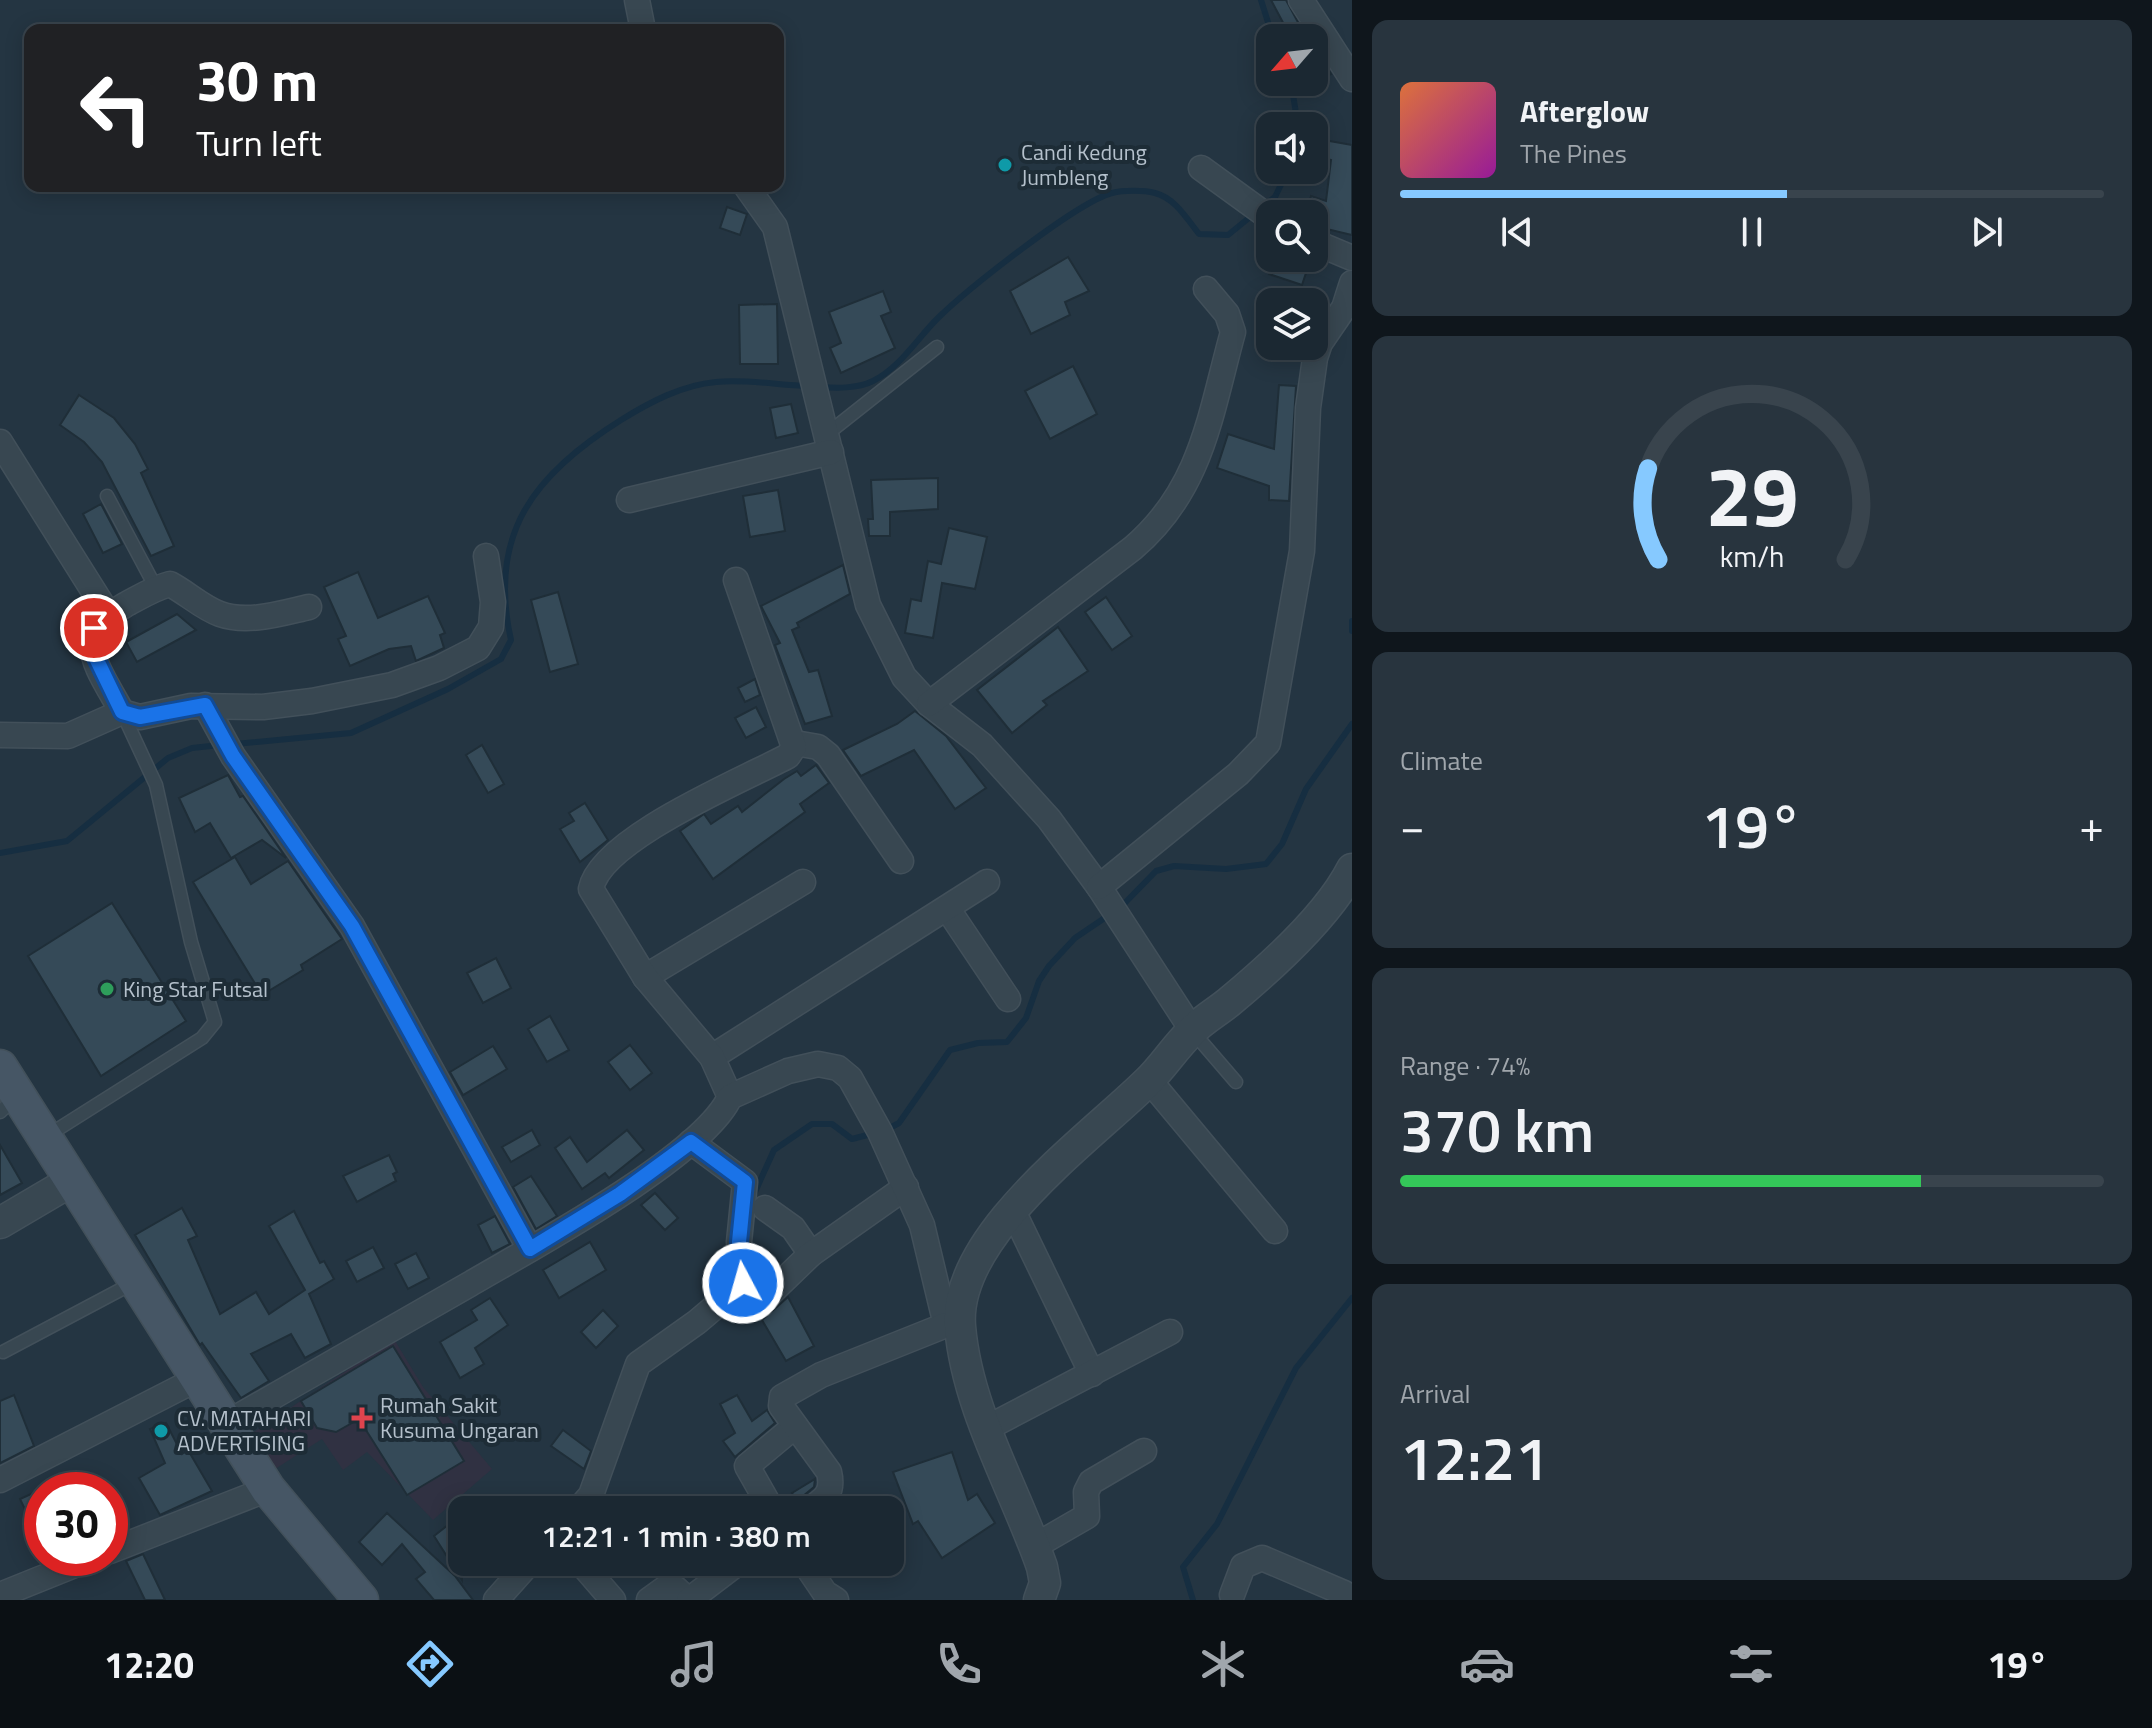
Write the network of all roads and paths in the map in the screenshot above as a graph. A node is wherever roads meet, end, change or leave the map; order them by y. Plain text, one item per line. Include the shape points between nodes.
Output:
1 (637, 0) edge
2 (1301, 0) edge
3 (642, 24) edge
4 (1352, 79) edge
5 (1201, 168) dead end
6 (750, 192) edge
7 (1256, 208) edge
8 (1328, 248) edge
9 (1352, 258) edge
10 (1352, 283) edge
11 (1206, 289) dead end
12 (937, 347) dead end
13 (0, 442) edge
14 (829, 443) junction
15 (107, 496) dead end
16 (629, 500) dead end
17 (486, 556) dead end
18 (736, 580) dead end
19 (156, 588) junction
20 (309, 607) dead end
21 (108, 614) junction
22 (929, 704) junction
23 (205, 705) junction
24 (122, 712) junction
25 (0, 735) edge
26 (795, 743) junction
27 (901, 861) dead end
28 (803, 882) dead end
29 (987, 882) dead end
30 (1099, 887) junction
31 (1348, 888) edge
32 (947, 908) junction
33 (645, 977) junction
34 (1008, 999) dead end
35 (1192, 1030) junction
36 (712, 1057) junction
37 (1149, 1080) junction
38 (1236, 1082) dead end
39 (6, 1091) edge
40 (730, 1097) junction
41 (47, 1137) junction
42 (691, 1142) junction
43 (73, 1180) junction
44 (906, 1187) junction
45 (765, 1208) dead end
46 (1013, 1211) junction
47 (0, 1223) edge
48 (1275, 1231) dead end
49 (530, 1249) junction
50 (811, 1254) junction
51 (135, 1282) junction
52 (756, 1307) dead end
53 (953, 1325) junction
54 (1170, 1332) dead end
55 (3, 1352) dead end
56 (1092, 1374) junction
57 (197, 1379) junction
58 (227, 1423) junction
59 (795, 1426) junction
60 (987, 1428) junction
61 (1144, 1451) dead end
62 (0, 1480) edge
63 (268, 1489) junction
64 (590, 1496) edge
65 (764, 1496) edge
66 (827, 1496) edge
67 (128, 1544) edge
68 (1035, 1546) junction
69 (33, 1576) edge
70 (517, 1576) edge
71 (592, 1576) edge
72 (721, 1576) edge
73 (813, 1576) edge
74 (3, 1585) edge
75 (1345, 1588) edge
76 (1232, 1595) dead end
77 (361, 1600) edge
78 (496, 1600) edge
79 (613, 1600) edge
80 (649, 1600) edge
81 (689, 1600) edge
82 (836, 1600) edge
83 (1039, 1600) edge

1 - 3 street
2 - 4 street
5 - 7 street
6 - 14 street via 775,227
8 - 9 street
10 - 30 street via 1315,358 1302,551 1268,743 1238,774
11 - 22 street via 1227,314 1233,332 1195,468 1177,502 1133,548
12 - 14 lane
13 - 21 street
14 - 16 street
14 - 22 street via 868,605 904,677
15 - 19 lane
17 - 23 street via 491,627 483,643 468,654 392,685 335,698 263,707
18 - 26 street
19 - 20 street via 170,584 234,618
19 - 21 street
21 - 24 street via 94,628 92,644
22 - 30 street via 982,745 1031,797
23 - 24 street via 140,717
23 - 49 street via 233,756 352,926
24 - 25 street via 68,736
24 - 41 lane via 156,785 215,1022 202,1038
26 - 27 street via 818,747 828,755
26 - 33 street via 788,756 655,824 597,870 593,895
28 - 33 street
29 - 32 street
30 - 35 street
31 - 35 street via 1264,971
32 - 34 street
32 - 36 street
33 - 36 street
35 - 37 street
35 - 38 lane
36 - 40 street
37 - 46 street
37 - 48 street
39 - 41 main road
40 - 42 street
40 - 44 street via 788,1071 826,1065 850,1078
41 - 43 main road
42 - 49 street via 620,1194
42 - 64 street via 745,1182 739,1242 743,1283 638,1364
43 - 47 street
43 - 51 main road
44 - 50 street
44 - 53 street
45 - 50 street via 793,1228
46 - 53 street via 984,1250
46 - 56 street
49 - 58 street
50 - 52 street
51 - 55 lane
51 - 57 main road
53 - 59 street via 821,1375 782,1397 781,1406
53 - 60 street
54 - 56 street
56 - 60 street
57 - 58 main road
57 - 62 street
58 - 63 main road
59 - 65 street via 747,1466
59 - 66 street via 829,1472
60 - 68 street
61 - 68 street via 1091,1482 1087,1516
63 - 67 street
63 - 77 main road
68 - 83 street via 1045,1583
69 - 74 street
70 - 78 street
71 - 79 street
72 - 81 street
73 - 82 street
75 - 76 street via 1262,1558 1243,1566
80 - 81 street via 667,1587

